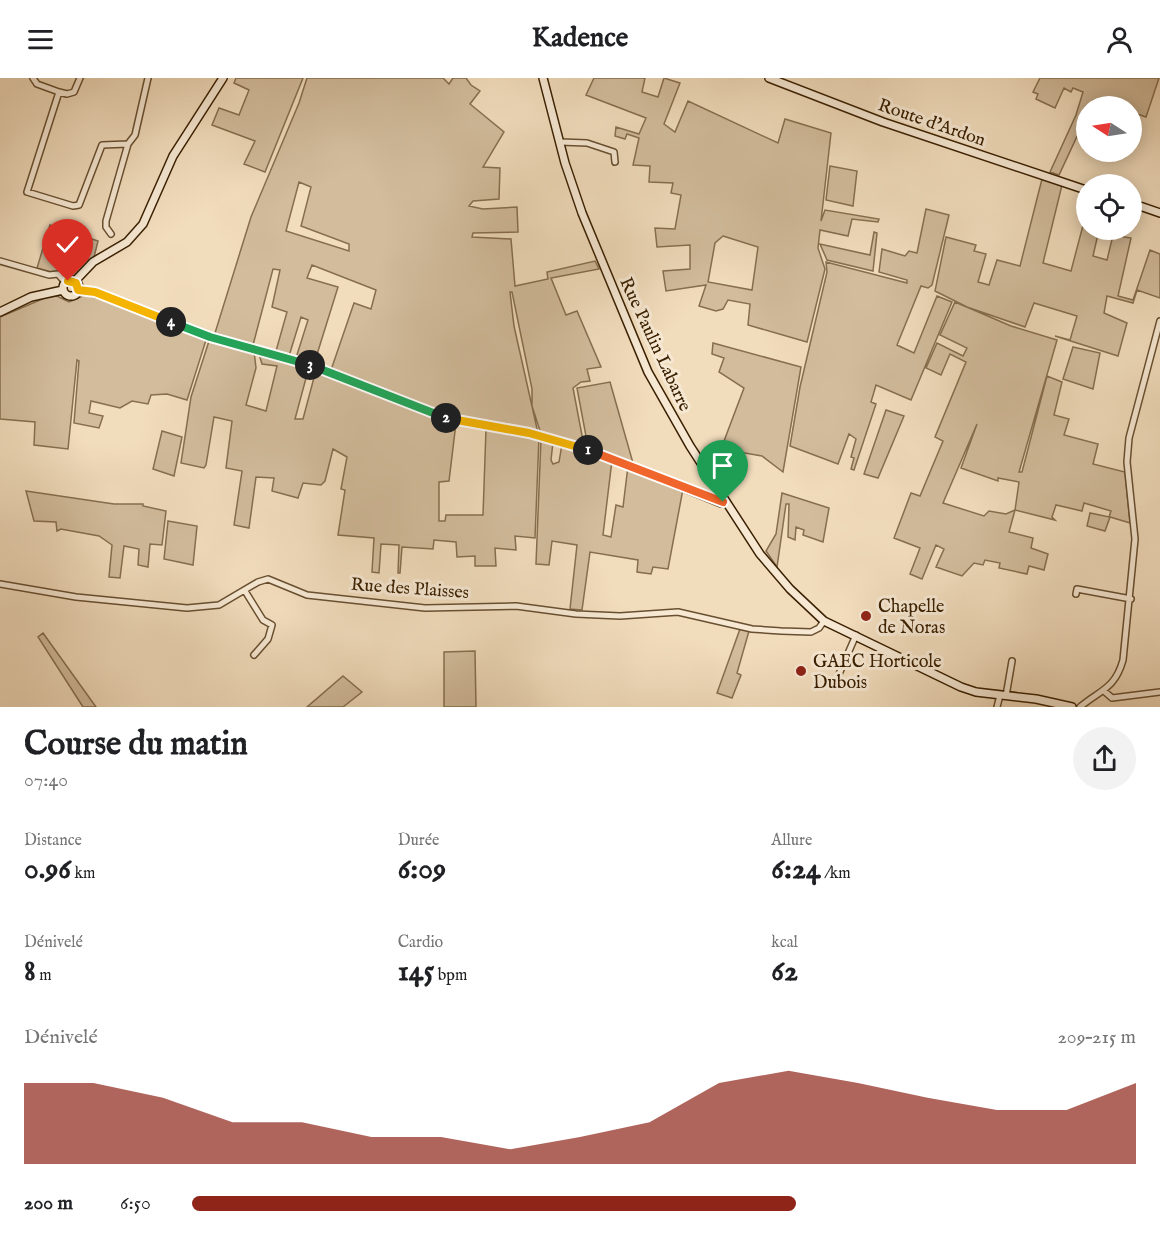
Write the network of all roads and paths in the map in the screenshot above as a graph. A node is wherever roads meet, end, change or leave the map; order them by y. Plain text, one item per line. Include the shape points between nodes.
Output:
1 (33, 78) edge
2 (80, 78) edge
3 (148, 78) edge
4 (223, 78) edge
5 (543, 78) edge
6 (770, 78) edge
7 (59, 92) junction
8 (560, 142) junction
9 (128, 144) junction
10 (615, 162) dead end
11 (1076, 187) edge
12 (1142, 207) edge
13 (1160, 213) edge
14 (111, 234) dead end
15 (0, 261) edge
16 (75, 281) junction
17 (64, 286) junction
18 (78, 290) junction
19 (0, 312) edge
20 (1160, 321) edge
21 (725, 501) junction
22 (0, 584) edge
23 (245, 591) junction
24 (1076, 594) dead end
25 (1131, 599) junction
26 (824, 621) junction
27 (856, 635) junction
28 (254, 655) dead end
29 (1012, 661) dead end
30 (832, 682) dead end
31 (1104, 691) junction
32 (1160, 692) edge
33 (1003, 695) junction
34 (1048, 702) junction
35 (997, 707) edge
36 (1059, 707) edge
37 (1072, 707) edge
38 (1080, 707) edge

1 - 7 street via 37,84
2 - 7 street via 74,93
3 - 9 street via 135,135
4 - 16 street via 173,156 143,225 127,242 93,262
5 - 8 street, Rue Paulin Labarre
6 - 11 street, Route d'Ardon via 883,122
7 - 9 street via 27,192 79,205 102,145
8 - 10 street via 587,143 614,152
8 - 21 street, Rue Paulin Labarre via 599,258 648,372
9 - 14 street via 106,221
12 - 13 street
15 - 17 street via 58,274
16 - 17 street
16 - 18 street
17 - 18 street via 70,296
17 - 19 street
18 - 21 street via 95,292 210,337 294,359 452,420 529,433 584,448 721,504
20 - 25 street via 1129,438 1127,462 1135,539
21 - 26 street, Rue Paulin Labarre via 774,572
22 - 23 street, Rue des Plaisses via 76,597 187,608 219,605
23 - 26 street, Rue des Plaisses via 268,579 307,595 440,609 516,606 620,616 678,612 782,632 811,632
23 - 28 street via 263,620 272,625 268,639
24 - 25 street via 1077,589
25 - 31 street via 1121,668
26 - 27 street, Rue Paulin Labarre
27 - 30 street via 836,681
27 - 33 street, Rue Paulin Labarre via 961,687
29 - 33 street
31 - 32 street via 1112,698
31 - 38 street
33 - 34 street, Rue Paulin Labarre
33 - 35 street
34 - 36 street
34 - 37 street
37 - 38 street

